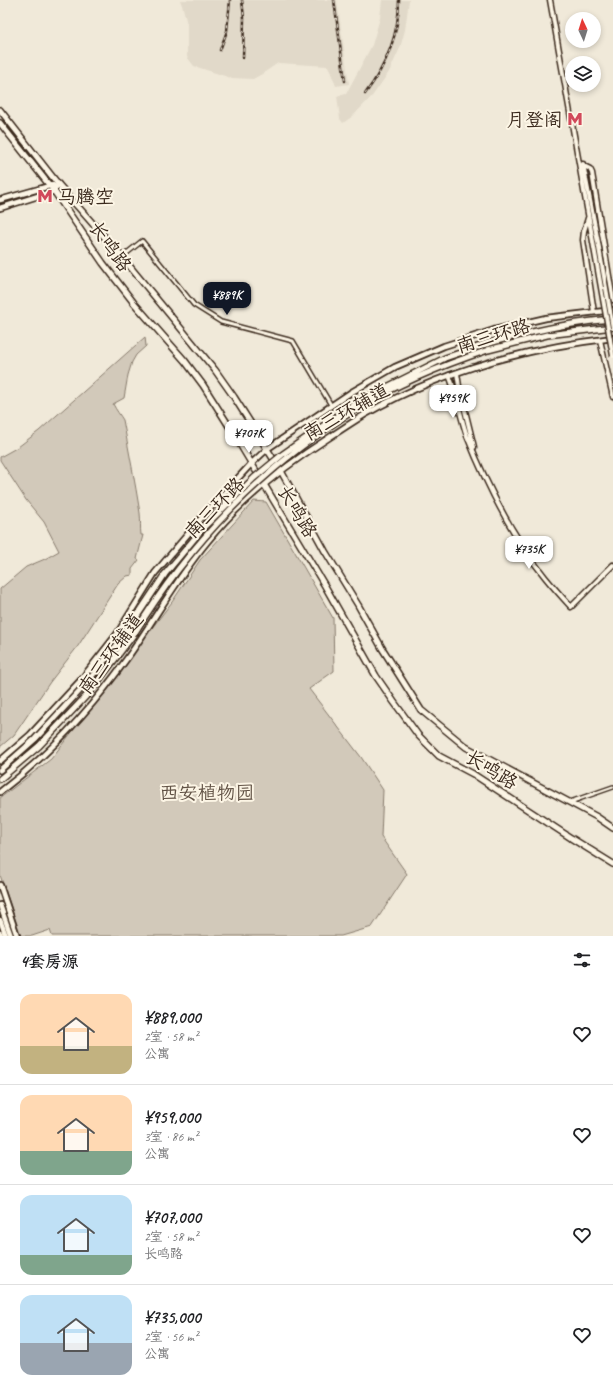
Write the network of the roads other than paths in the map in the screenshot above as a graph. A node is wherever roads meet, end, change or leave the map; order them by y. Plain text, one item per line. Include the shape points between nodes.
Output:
1 (550, 0) edge
2 (0, 110) edge
3 (0, 123) edge
4 (579, 159) junction
5 (584, 166) junction
6 (58, 184) junction
7 (50, 185) junction
8 (54, 191) junction
9 (0, 200) edge
10 (0, 208) edge
11 (588, 218) junction
12 (596, 242) junction
13 (122, 257) junction
14 (613, 300) edge
15 (613, 310) edge
16 (594, 312) junction
17 (613, 319) edge
18 (613, 327) edge
19 (613, 338) edge
20 (600, 340) junction
21 (613, 356) edge
22 (457, 373) junction
23 (449, 375) junction
24 (613, 397) edge
25 (331, 405) junction
26 (267, 449) junction
27 (476, 455) junction
28 (251, 464) junction
29 (281, 471) junction
30 (264, 485) junction
31 (613, 565) edge
32 (0, 761) edge
33 (0, 770) edge
34 (0, 779) edge
35 (613, 788) edge
36 (0, 792) edge
37 (570, 802) junction
38 (613, 828) edge
39 (613, 864) edge
40 (0, 885) edge
41 (0, 905) edge
42 (0, 920) edge
43 (6, 936) edge
44 (11, 936) edge
45 (17, 936) edge

1 - 4 street
2 - 6 main road, 长鸣路
3 - 7 main road, 长鸣路
4 - 5 street
4 - 11 street
5 - 12 street
5 - 14 street via 592,173
6 - 7 main road
6 - 8 main road
6 - 13 main road, 长鸣路
7 - 8 main road, 长鸣路
7 - 9 main road
8 - 10 main road
8 - 28 main road, 长鸣路 via 103,263 203,384
11 - 12 street
11 - 16 street via 583,240
12 - 18 street, bridge
12 - 21 street, bridge
13 - 25 street via 142,241 194,305 221,322 293,341
13 - 26 main road, 长鸣路 via 214,370
15 - 16 main road, 南三环辅道
16 - 25 main road, 南三环辅道 via 546,318 494,330 444,346 395,367
17 - 33 main road, 南三环路, bridge via 520,334 445,358 357,402 283,454 254,478 204,528 165,574 121,640 80,692 35,739
18 - 34 main road, 南三环路, bridge via 547,335 457,361 368,402 311,439 276,466 228,512 186,558 151,605 134,634 89,693 38,746
19 - 20 main road, 南三环辅道
20 - 22 main road, 南三环辅道 via 518,354
20 - 24 street
22 - 23 main road, 南三环辅道
22 - 27 street
23 - 27 street via 467,436
23 - 29 main road, 南三环辅道 via 364,415
25 - 26 main road, 南三环辅道
26 - 28 main road, 南三环辅道
26 - 29 main road, 长鸣路
27 - 31 street via 492,493 516,535 545,578 571,607
28 - 30 main road, 长鸣路
28 - 32 main road, 南三环辅道 via 155,573 117,634 80,681 30,735
29 - 30 main road, 南三环辅道
29 - 37 main road, 长鸣路 via 325,551 421,710 466,747
30 - 36 main road, 南三环辅道 via 224,521 206,542 129,656 87,710 37,762
30 - 39 main road, 长鸣路 via 376,676 418,735 439,756 473,774
35 - 37 street
37 - 38 main road, 长鸣路
40 - 45 main road
41 - 44 main road
42 - 43 main road

